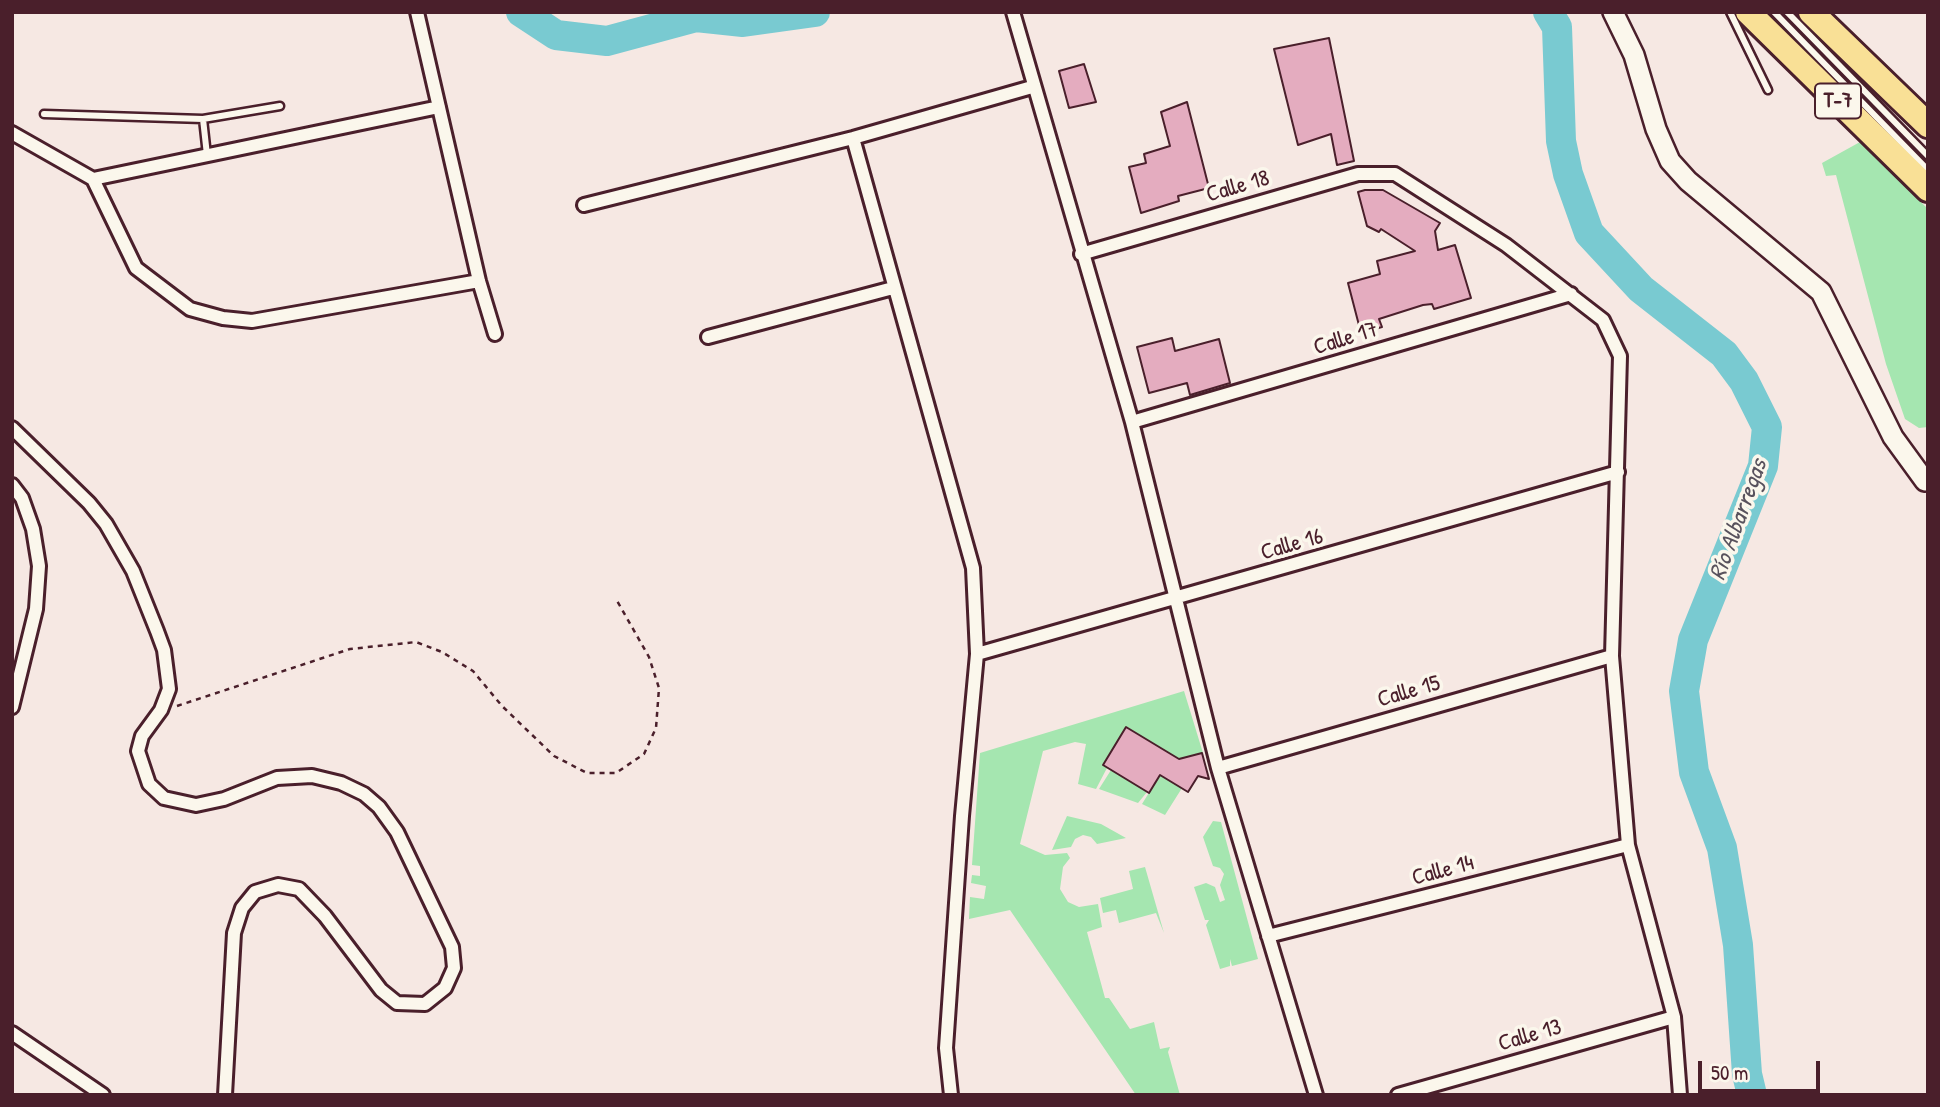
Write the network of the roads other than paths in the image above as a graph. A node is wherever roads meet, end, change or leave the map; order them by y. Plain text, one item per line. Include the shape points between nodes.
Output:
1 (417, 12) edge
2 (1013, 12) edge
3 (1612, 12) edge
4 (1730, 12) edge
5 (1748, 12) edge
6 (1774, 12) edge
7 (1787, 12) edge
8 (1811, 12) edge
9 (1032, 87) junction
10 (1768, 90) dead end
11 (280, 106) dead end
12 (439, 107) junction
13 (44, 114) dead end
14 (202, 119) junction
15 (1928, 125) edge
16 (12, 133) edge
17 (853, 138) junction
18 (207, 155) junction
19 (1928, 156) edge
20 (1928, 170) edge
21 (93, 179) junction
22 (1928, 189) edge
23 (584, 205) dead end
24 (1081, 254) junction
25 (479, 281) junction
26 (893, 288) junction
27 (1571, 294) junction
28 (495, 334) dead end
29 (708, 337) dead end
30 (1132, 422) junction
31 (12, 428) edge
32 (1618, 472) junction
33 (1927, 482) edge
34 (12, 485) edge
35 (1178, 600) junction
36 (977, 654) junction
37 (1612, 656) junction
38 (12, 707) edge
39 (1218, 768) junction
40 (1628, 845) junction
41 (1268, 936) junction
42 (1674, 1017) junction
43 (12, 1034) edge
44 (103, 1095) edge
45 (225, 1095) edge
46 (951, 1095) edge
47 (1316, 1095) edge
48 (1398, 1095) edge
49 (1680, 1095) edge

1 - 12 street
2 - 9 street
3 - 33 street via 1634,55 1670,160 1688,181 1821,292 1893,437
4 - 10 lane
5 - 22 highway, T-7
6 - 20 lane
7 - 19 lane
8 - 15 highway, T-7
9 - 17 street
9 - 24 street
11 - 14 lane
12 - 18 street
12 - 25 street
13 - 14 lane
14 - 18 lane
16 - 21 street
17 - 23 street
17 - 26 street
18 - 21 street
21 - 25 street via 136,268 190,309 223,318 252,321
24 - 27 street, Calle 18 via 1358,174 1395,174 1506,245
24 - 30 street
25 - 28 street
26 - 29 street
26 - 36 street via 973,568
27 - 30 street, Calle 17
27 - 32 street via 1603,320 1620,356
30 - 35 street
31 - 45 street via 89,503 122,547 164,650 169,689 138,751 149,784 164,798 196,805 277,778 312,776 341,782 379,807 397,832 447,935 454,958 450,980 437,996 417,1005 397,1003 381,990 299,889 278,885 255,892 242,908 234,933
32 - 35 street, Calle 16
32 - 37 street
34 - 38 street via 33,529 39,566 36,609
35 - 36 street, Calle 16
35 - 39 street
36 - 46 street via 946,1048
37 - 39 street, Calle 15
37 - 40 street
39 - 41 street
40 - 41 street, Calle 14
40 - 42 street
41 - 47 street
42 - 48 street, Calle 13
42 - 49 street
43 - 44 street

